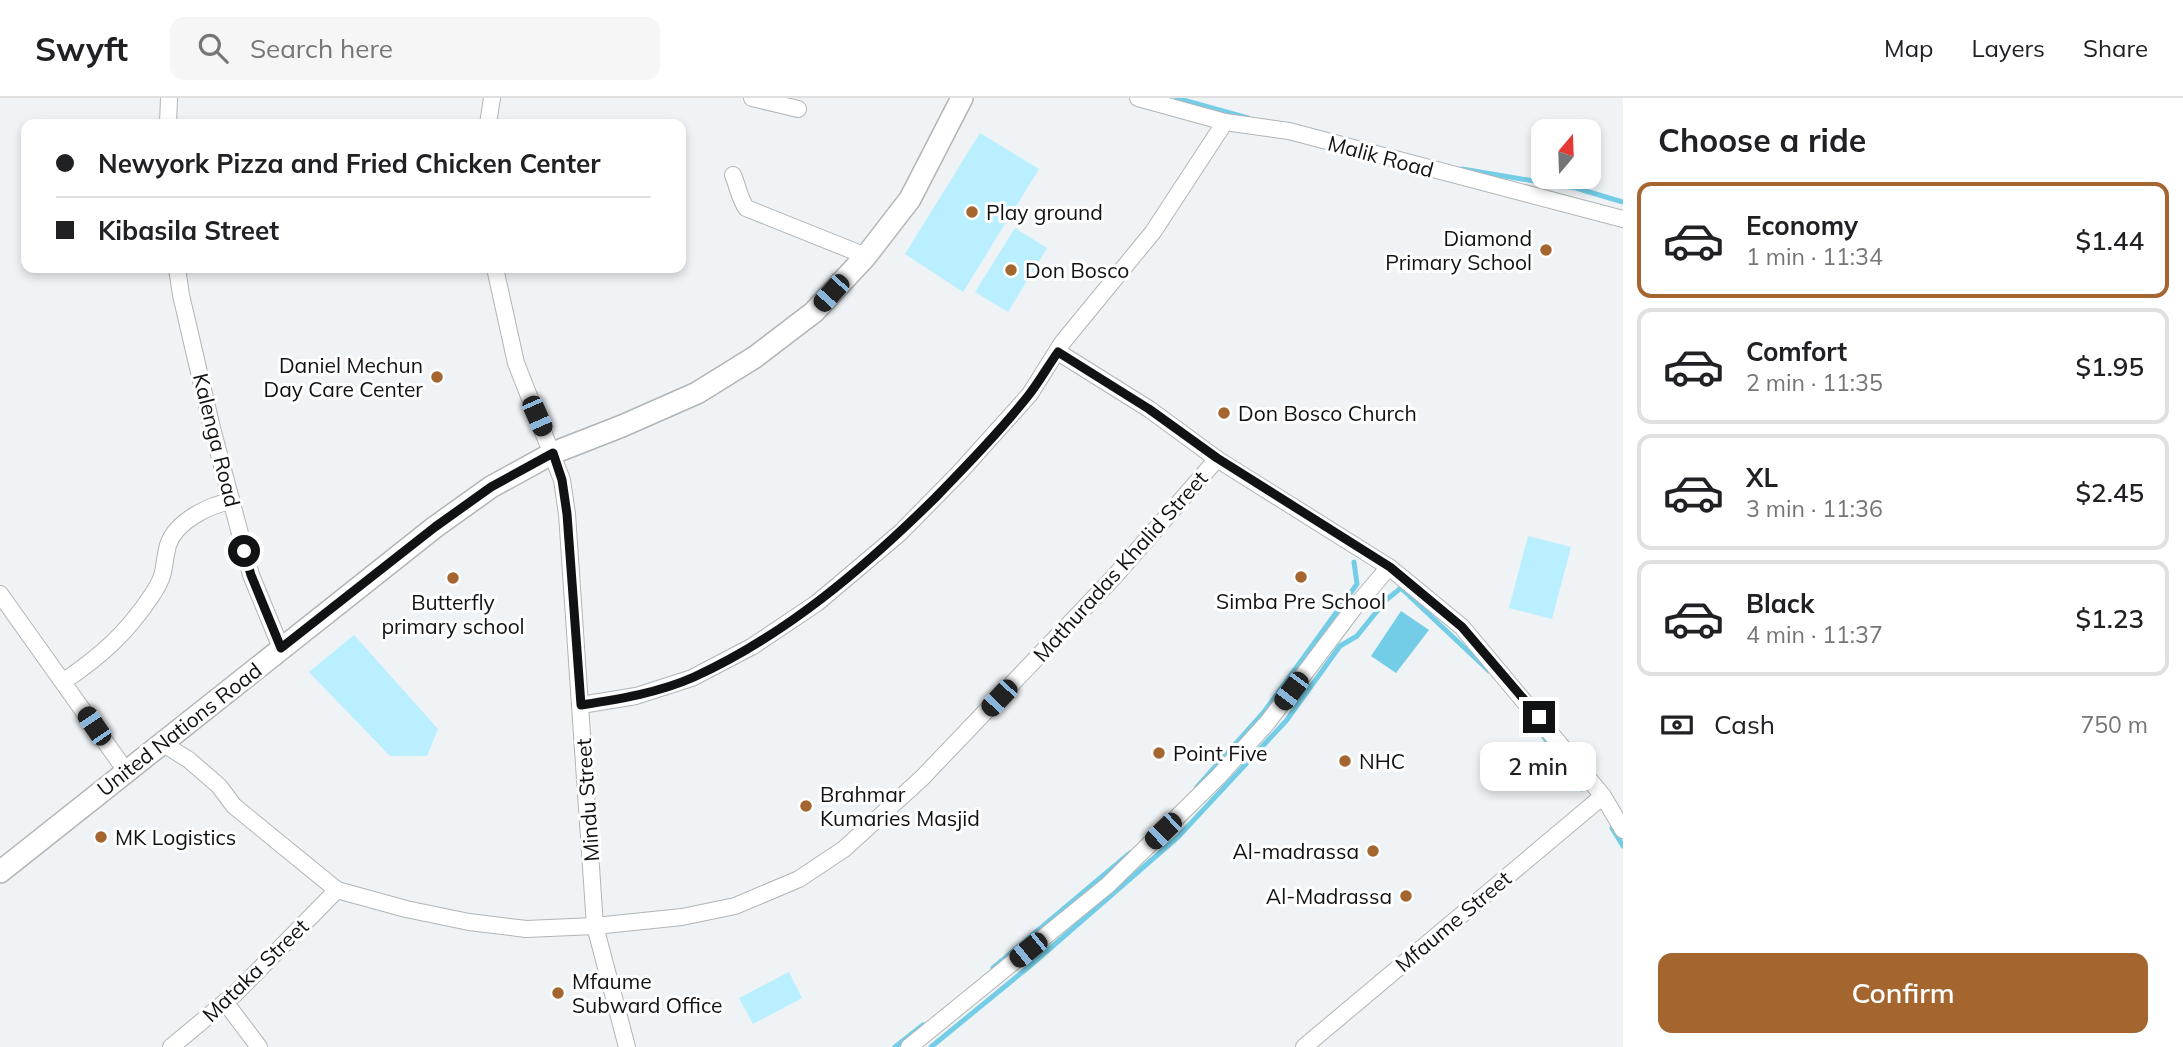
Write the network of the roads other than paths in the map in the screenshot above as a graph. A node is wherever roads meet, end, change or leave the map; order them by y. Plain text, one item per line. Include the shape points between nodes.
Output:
1 (169, 98) edge
2 (492, 98) edge
3 (752, 98) edge
4 (962, 98) edge
5 (1139, 98) edge
6 (797, 109) dead end
7 (168, 119) edge
8 (489, 119) edge
9 (1226, 122) junction
10 (733, 175) dead end
11 (1623, 219) edge
12 (866, 256) junction
13 (178, 273) edge
14 (496, 273) edge
15 (1058, 352) junction
16 (553, 453) junction
17 (1217, 458) junction
18 (232, 501) junction
19 (1390, 567) junction
20 (0, 594) edge
21 (281, 648) junction
22 (64, 681) junction
23 (581, 705) junction
24 (162, 743) junction
25 (125, 771) junction
26 (1602, 796) junction
27 (1623, 830) edge
28 (0, 872) edge
29 (337, 890) junction
30 (595, 926) junction
31 (225, 1002) junction
32 (171, 1047) edge
33 (259, 1047) edge
34 (627, 1047) edge
35 (909, 1047) edge
36 (1304, 1047) edge

1 - 7 street
2 - 8 street
3 - 6 street
4 - 12 street, United Nations Road via 910,199
5 - 9 street, Malik Road
9 - 11 street, Malik Road via 1289,131
9 - 15 street via 1153,232
10 - 12 street via 746,208
12 - 16 street, United Nations Road via 814,312 755,357 696,393
13 - 18 street, Kalenga Road
14 - 16 street, Mindu Street via 516,363
15 - 17 street
15 - 23 street via 1030,394 960,472 900,533 817,603 753,646 692,678 636,696
16 - 21 street, United Nations Road via 491,487 435,527
16 - 23 street, Mindu Street via 567,514
17 - 19 street
17 - 30 street, Mathuradas Khalid Street via 1114,577 922,778 844,849 799,879 735,906
18 - 21 street, Kalenga Road via 251,575
18 - 22 street via 209,507 174,534 164,576 129,628
19 - 26 street via 1462,627
19 - 35 street via 1267,723 1218,777 1108,885
20 - 22 street
21 - 24 street, United Nations Road
22 - 25 street
23 - 30 street, Mindu Street
24 - 25 street, United Nations Road
24 - 29 street, Mathuradas Khalid Street via 189,760 234,806
25 - 28 street, United Nations Road
26 - 27 street
26 - 36 street, Mfaume Street
29 - 30 street, Mathuradas Khalid Street via 469,922 526,929
29 - 31 street, Mataka Street
30 - 34 street, Mindu Street
31 - 32 street, Mataka Street
31 - 33 street

